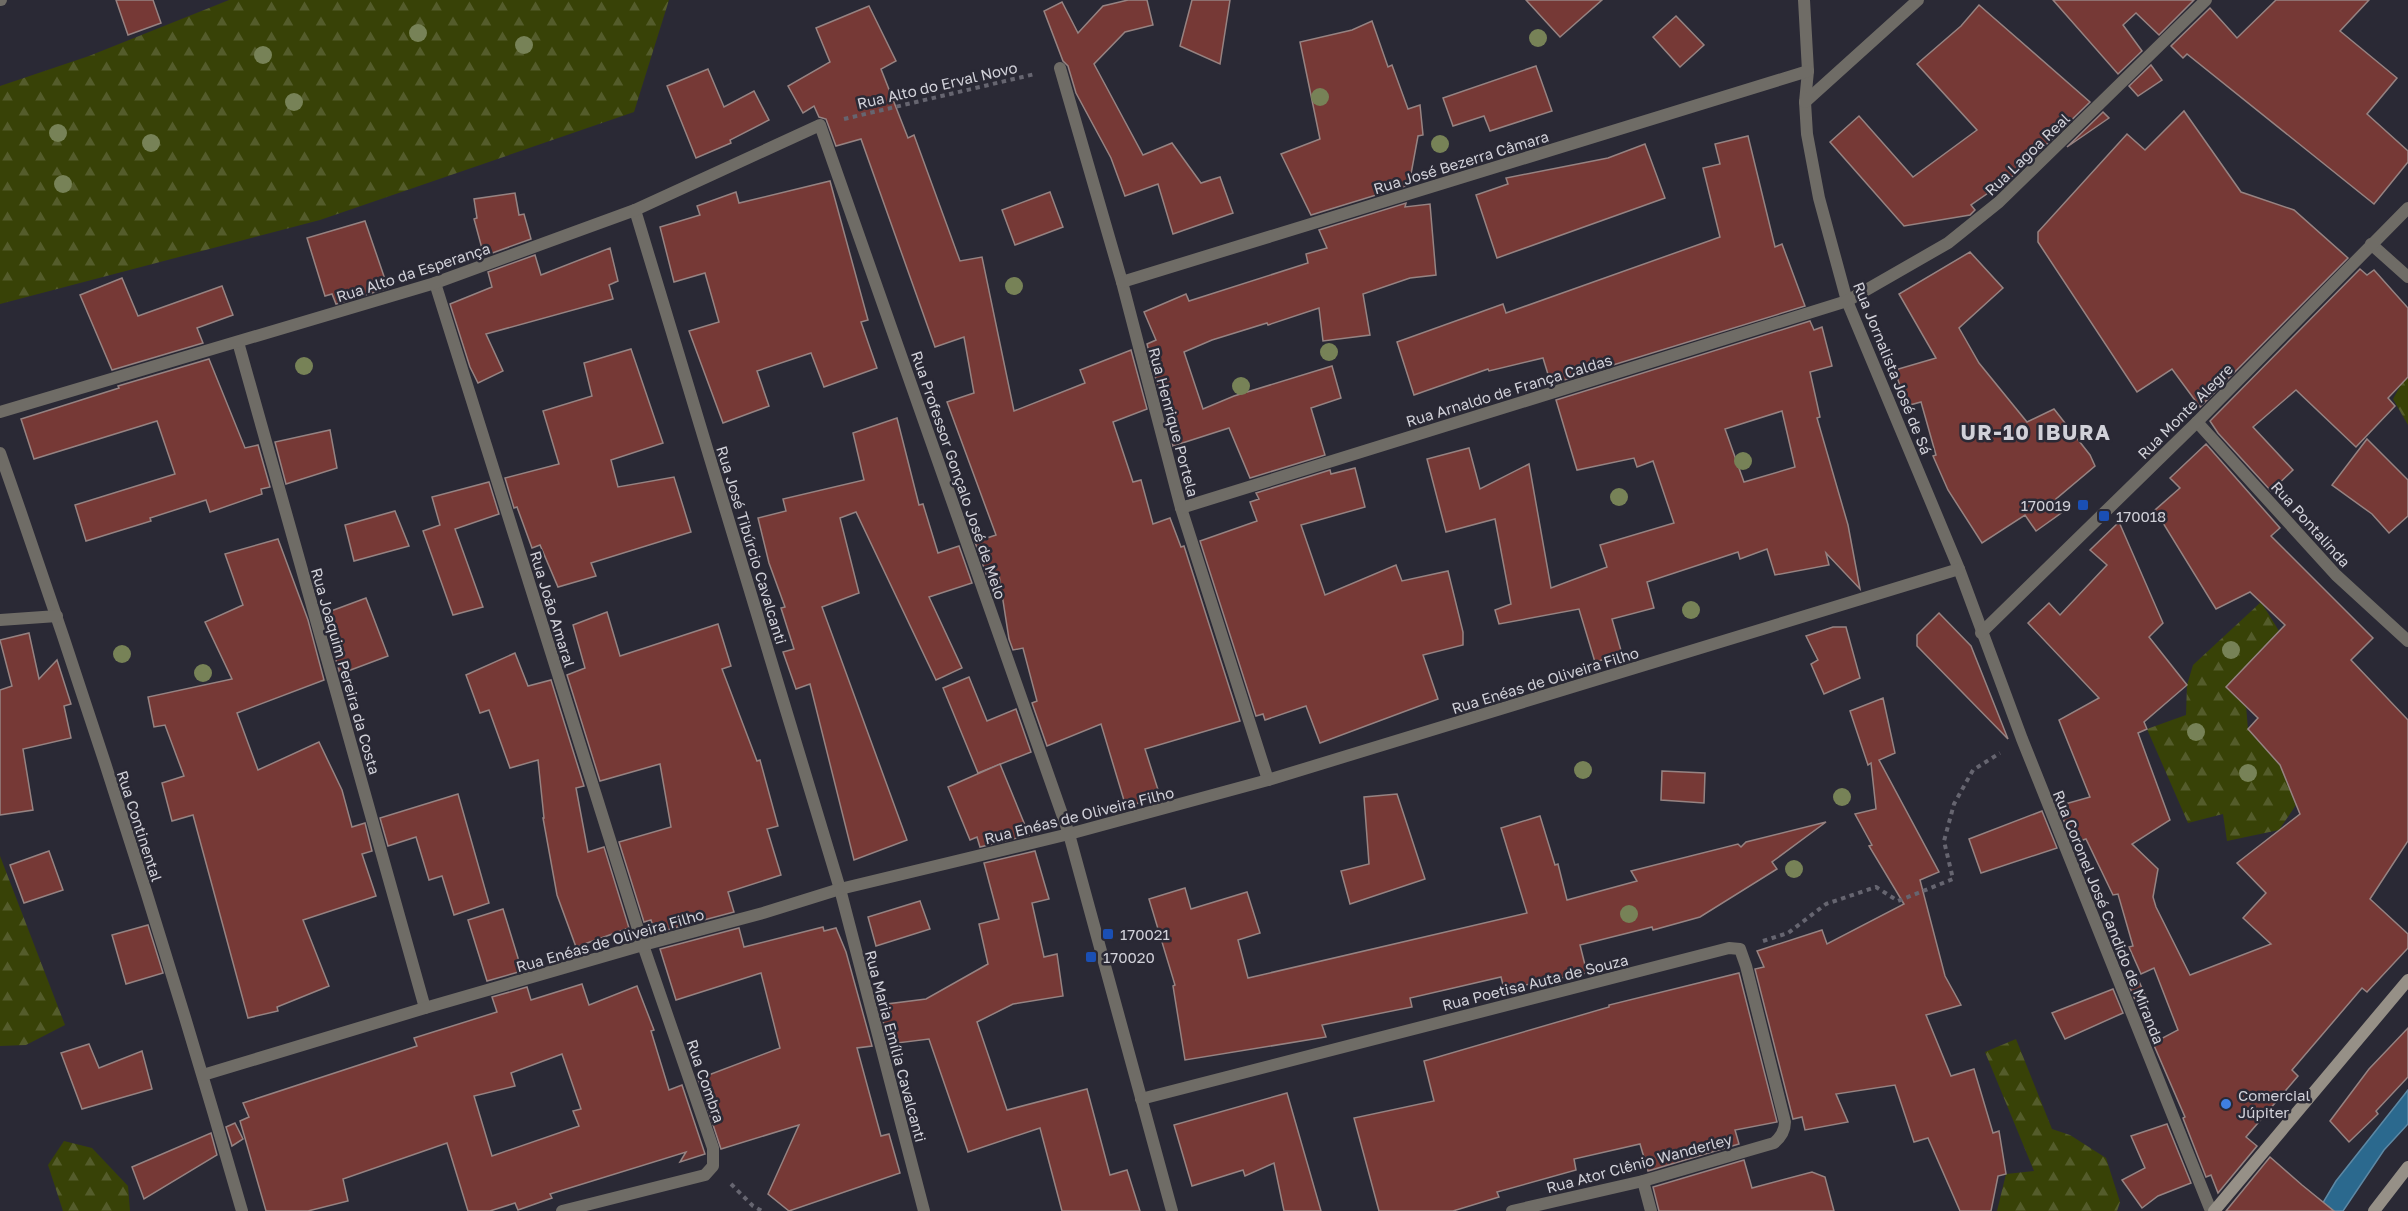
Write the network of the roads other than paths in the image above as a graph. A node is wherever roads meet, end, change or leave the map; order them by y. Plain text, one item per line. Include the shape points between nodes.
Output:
1 (1804, 0) edge
2 (1918, 0) edge
3 (2205, 0) edge
4 (1060, 68) road end
5 (1808, 71) junction
6 (1805, 102) junction
7 (820, 125) joint
8 (2408, 208) edge
9 (635, 210) junction
10 (2371, 244) junction
11 (2408, 277) edge
12 (1122, 282) junction
13 (435, 283) junction
14 (1847, 301) junction
15 (238, 342) junction
16 (1, 411) edge
17 (2197, 422) junction
18 (0, 453) edge
19 (1181, 508) junction
20 (1959, 569) junction
21 (57, 616) junction
22 (0, 620) edge
23 (1981, 633) junction
24 (2408, 641) edge
25 (1268, 780) junction
26 (1069, 834) junction
27 (840, 889) junction
28 (643, 945) junction
29 (2408, 980) edge
30 (425, 1008) junction
31 (203, 1075) junction
32 (1141, 1099) junction
33 (1774, 1143) joint
34 (2408, 1167) edge
35 (1643, 1181) junction
36 (242, 1211) edge
37 (561, 1211) edge
38 (924, 1211) edge
39 (1172, 1211) edge
40 (1512, 1211) edge
41 (1652, 1211) edge
42 (2212, 1211) edge
43 (2374, 1211) edge

1 - 5 street
2 - 6 street
3 - 14 street, Rua Lagoa Real via 1999,202 1948,243
4 - 12 street, Rua Henrique Portela
5 - 6 street, Rua Jornalista José de Sá
5 - 12 street, Rua José Bezerra Câmara
6 - 14 street, Rua Jornalista José de Sá via 1819,198
7 - 9 street, Rua Alto da Esperança
7 - 26 street, Rua Professor Gonçalo José de Melo
8 - 10 street, Rua Monte Alegre
9 - 13 street, Rua Alto da Esperança
9 - 27 street, Rua José Tibúrcio Cavalcanti
10 - 11 street
10 - 17 street, Rua Monte Alegre
12 - 19 street, Rua Henrique Portela
13 - 15 street, Rua Alto da Esperança
13 - 28 street, Rua João Amaral
14 - 19 street, Rua Arnaldo de França Caldas
14 - 20 street, Rua Jornalista José de Sá
15 - 16 street, Rua Alto da Esperança
15 - 30 street, Rua Joaquim Pereira da Costa
17 - 23 street, Rua Monte Alegre
17 - 24 street, Rua Pontalinda via 2336,575
18 - 21 street, Rua Continental
19 - 25 street, Rua Henrique Portela
20 - 23 street, Rua Jornalista José de Sá
20 - 25 street, Rua Enéas de Oliveira Filho
21 - 22 street
21 - 31 street, Rua Continental
23 - 42 street, Rua Coronel José Candido de Miranda
25 - 26 street, Rua Enéas de Oliveira Filho
26 - 27 street, Rua Enéas de Oliveira Filho
26 - 32 street, Rua Professor Gonçalo José de Melo
27 - 28 street, Rua Enéas de Oliveira Filho
27 - 38 street, Rua Maria Emília Cavalcanti
28 - 30 street, Rua Enéas de Oliveira Filho
28 - 37 street, Rua Combra via 713,1148 713,1166 705,1175
29 - 42 main road
30 - 31 street, Rua Enéas de Oliveira Filho
31 - 36 street, Rua Continental
32 - 33 street, Rua Poetisa Auta de Souza via 1729,948 1740,949 1746,966 1785,1122 1782,1135
32 - 39 street, Rua Professor Gonçalo José de Melo
33 - 35 street, Rua Ator Clênio Wanderley
34 - 43 main road
35 - 40 street, Rua Ator Clênio Wanderley
35 - 41 street

